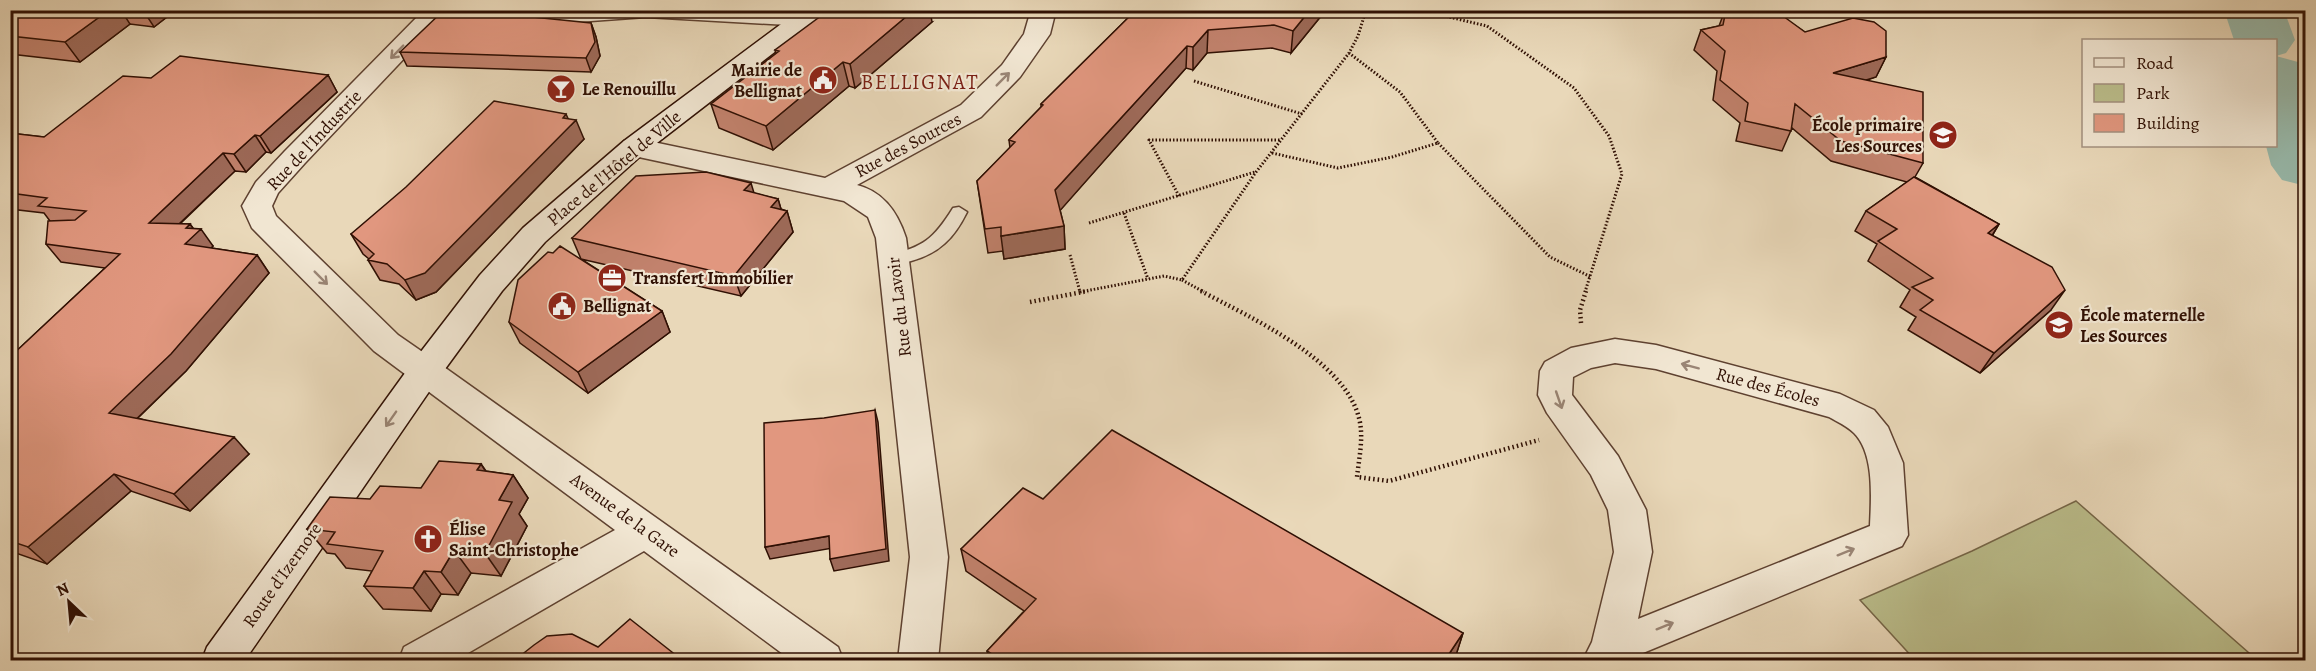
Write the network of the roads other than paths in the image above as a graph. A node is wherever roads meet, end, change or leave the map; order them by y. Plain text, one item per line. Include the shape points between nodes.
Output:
1 (438, 10) edge
2 (505, 10) edge
3 (646, 10) edge
4 (1044, 10) edge
5 (578, 13) edge
6 (811, 15) edge
7 (634, 147) junction
8 (830, 187) junction
9 (959, 212) dead end
10 (894, 260) junction
11 (425, 371) junction
12 (645, 530) junction
13 (1607, 654) edge
14 (222, 660) edge
15 (419, 660) edge
16 (823, 660) edge
17 (918, 660) edge

1 -> 11 street, Rue de l'Industrie via 295,157 266,189 257,206 263,221 386,343
2 - 5 street, Place de l'Hôtel de Ville
3 - 5 street, Place de l'Hôtel de Ville
3 - 6 street, Place de l'Hôtel de Ville
8 -> 4 street, Rue des Sources via 971,111 1011,71 1037,34
6 - 7 street, Place de l'Hôtel de Ville
7 - 8 street, Rue du Lavoir
7 - 11 street, Place de l'Hôtel de Ville via 534,235 491,283
8 - 10 street, Rue du Lavoir via 875,204 885,219
9 - 10 lane via 950,232 933,248
10 - 17 street, Rue du Lavoir via 929,557
11 - 12 street, Avenue de la Gare
11 -> 14 street, Route d'Izernore
12 - 15 street
12 - 16 street, Avenue de la Gare
13 -> 13 street, Rue des Écoles via 1889,535 1889,497 1880,443 1866,423 1840,407 1656,357 1615,351 1583,357 1557,371 1555,395 1564,413 1605,466 1627,510 1633,552

